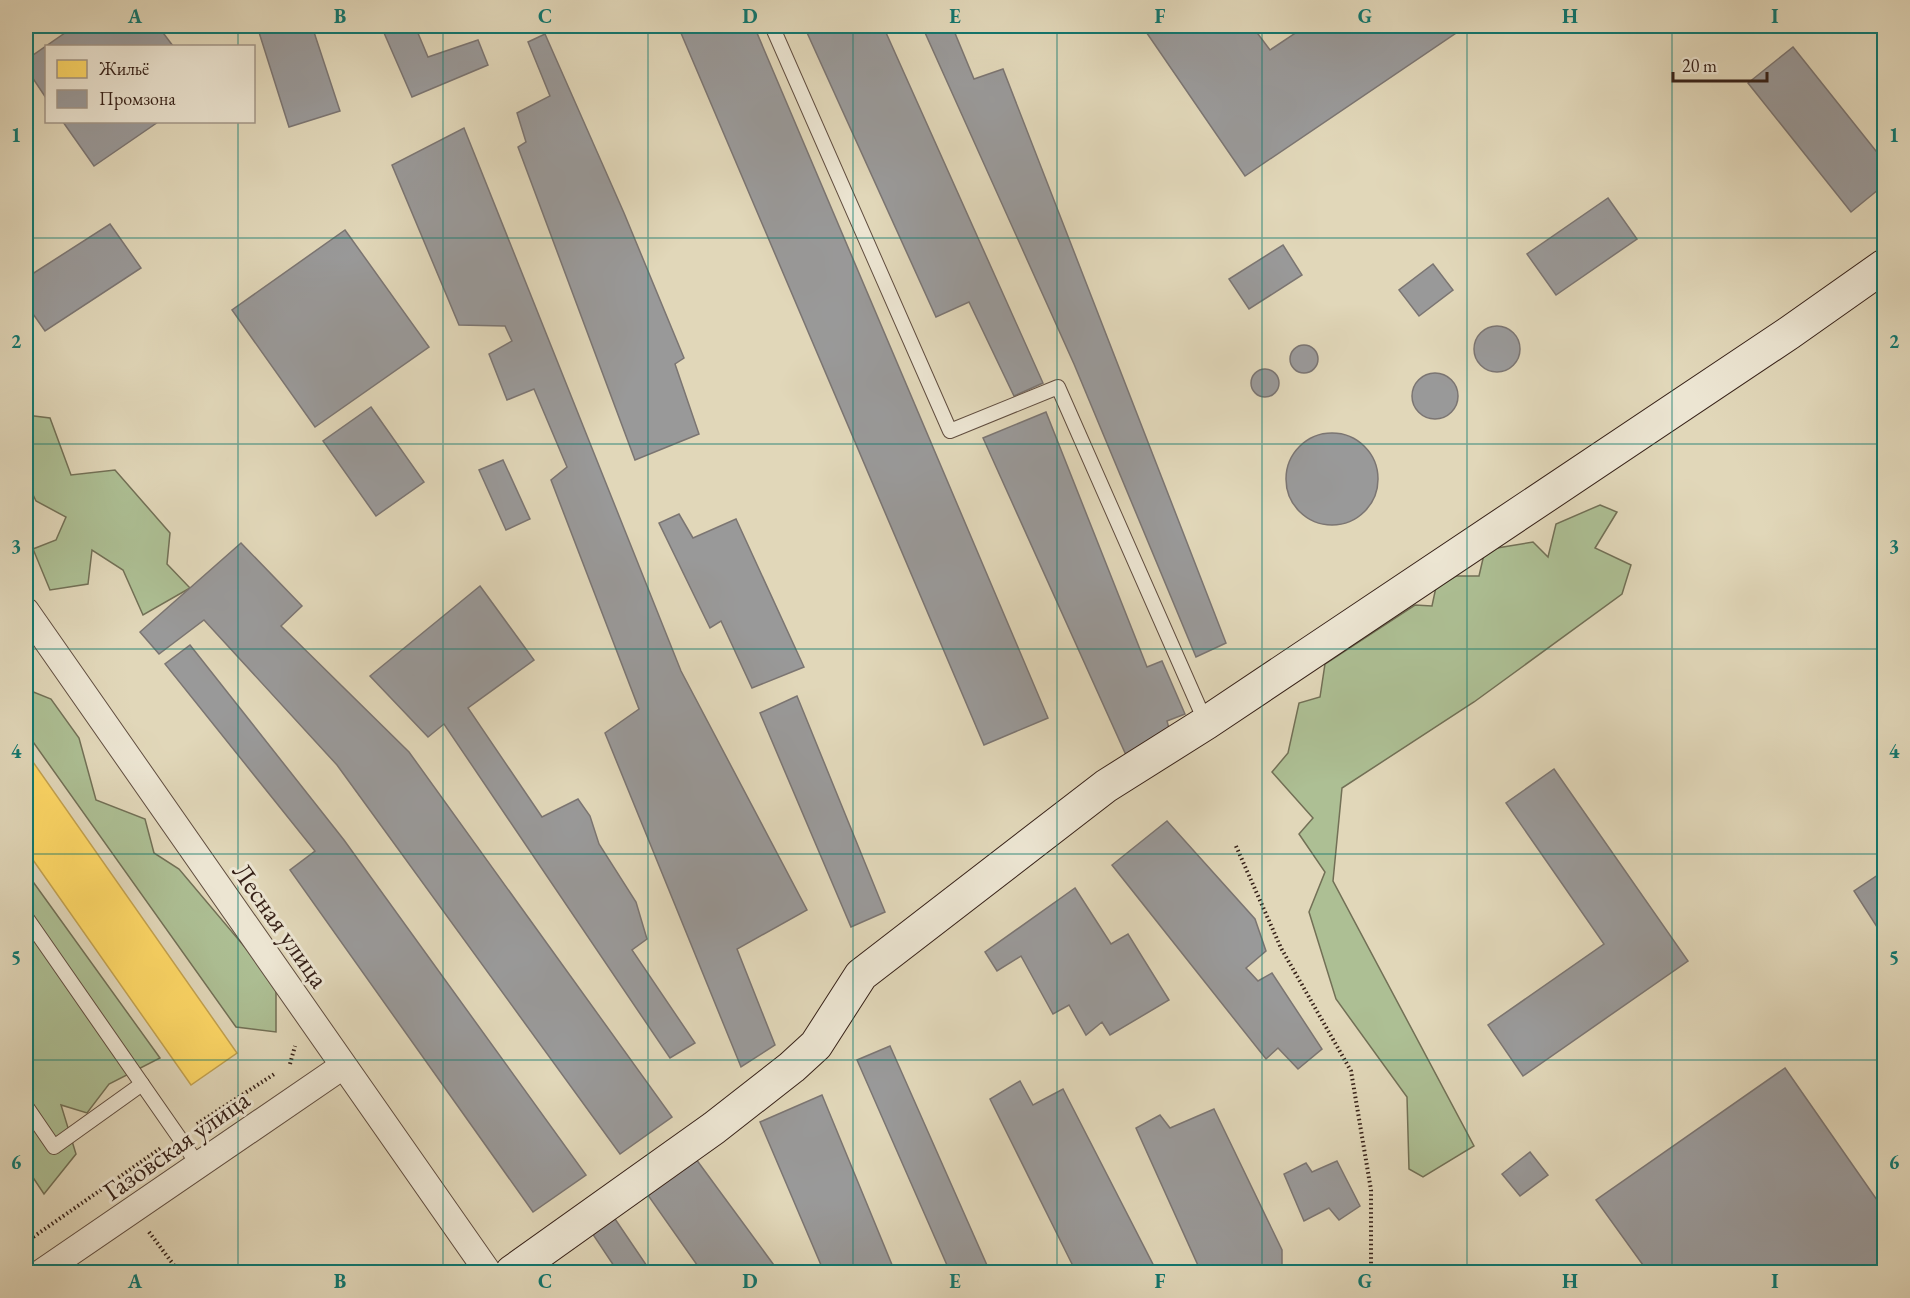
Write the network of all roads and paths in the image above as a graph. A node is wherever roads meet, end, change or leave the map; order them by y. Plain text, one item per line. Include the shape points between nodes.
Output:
1 (771, 26) edge
2 (1884, 266) edge
3 (26, 610) edge
4 (1206, 723) junction
5 (1236, 846) dead end
6 (26, 917) edge
7 (295, 1043) dead end
8 (343, 1066) junction
9 (142, 1084) junction
10 (26, 1106) edge
11 (178, 1136) junction
12 (199, 1166) junction
13 (134, 1211) junction
14 (26, 1242) edge
15 (42, 1272) edge
16 (179, 1272) edge
17 (488, 1272) edge
18 (512, 1272) edge
19 (1371, 1272) edge

1 - 4 lane via 950,431 1058,387
2 - 4 main road
3 - 8 street, Лесная улица
4 - 18 main road via 1106,786 861,975 816,1045 792,1067 714,1128
5 - 19 path via 1281,948 1351,1071 1371,1190
6 - 9 lane
7 - 11 path via 292,1064
8 - 12 street, Газовская улица
8 - 17 street, Лесная улица
9 - 10 lane via 54,1147
9 - 11 lane
11 - 12 lane
11 - 14 path
12 - 13 street, Газовская улица
13 - 15 street, Газовская улица
13 - 16 path

